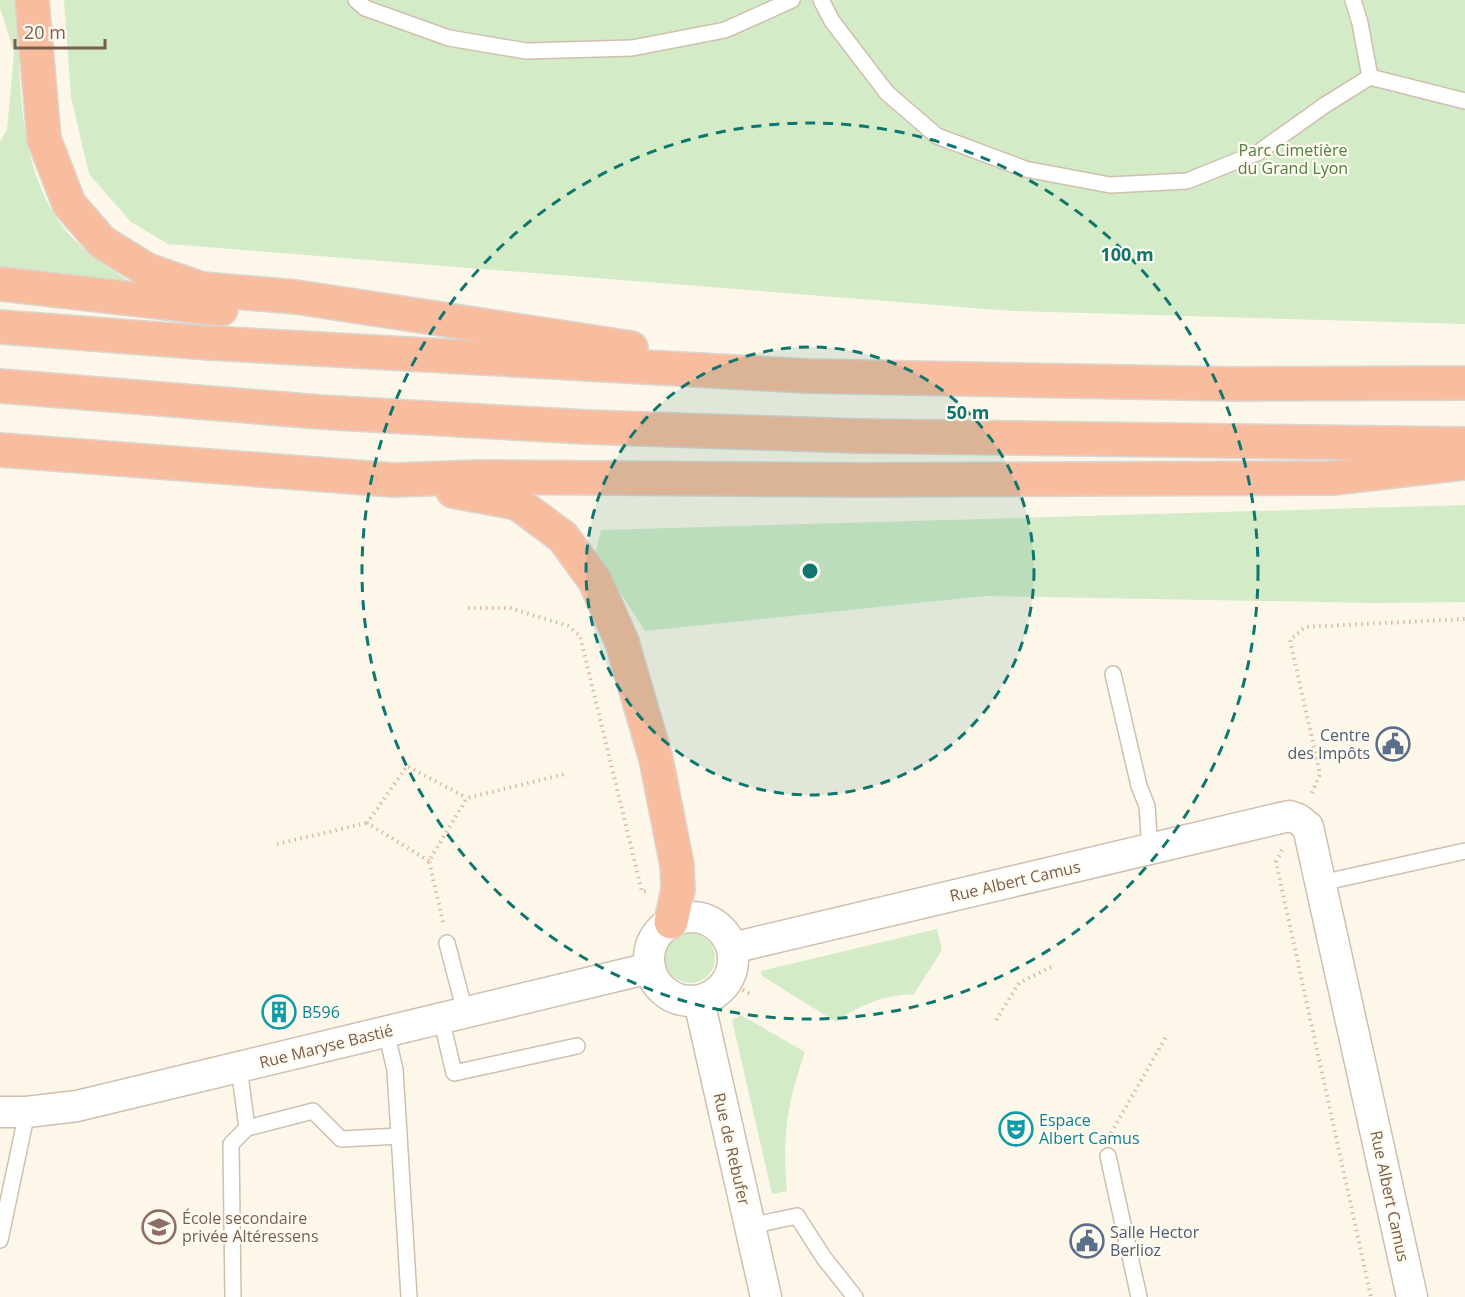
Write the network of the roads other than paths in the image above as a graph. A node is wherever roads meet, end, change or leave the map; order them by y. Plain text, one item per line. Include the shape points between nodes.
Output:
1 (32, 0) edge
2 (356, 0) edge
3 (792, 0) edge
4 (820, 0) edge
5 (1353, 0) edge
6 (1370, 77) junction
7 (1465, 101) edge
8 (0, 284) edge
9 (454, 320) junction
10 (0, 327) edge
11 (807, 376) junction
12 (1465, 383) edge
13 (0, 386) edge
14 (1465, 444) edge
15 (0, 450) edge
16 (1465, 463) edge
17 (393, 480) junction
18 (1113, 674) dead end
19 (1150, 849) junction
20 (1465, 851) edge
21 (1321, 883) junction
22 (671, 922) junction
23 (447, 943) road end
24 (732, 948) junction
25 (650, 968) junction
26 (699, 1001) junction
27 (453, 1015) junction
28 (386, 1031) junction
29 (576, 1046) dead end
30 (239, 1067) junction
31 (14, 1112) edge
32 (247, 1128) junction
33 (399, 1136) junction
34 (1108, 1156) dead end
35 (750, 1226) junction
36 (0, 1240) edge
37 (233, 1297) edge
38 (409, 1297) edge
39 (766, 1297) edge
40 (855, 1297) edge
41 (1139, 1297) edge
42 (1412, 1297) edge

1 - 9 highway via 44,139 69,204 102,242 147,270 202,289 296,297
2 - 3 lane via 365,8 449,38 526,51 632,48 725,30
4 - 6 lane via 887,93 937,136 1025,169 1110,185 1187,182 1259,152
5 - 6 lane
6 - 7 lane
8 - 9 highway via 347,320
9 - 11 highway
10 - 11 highway via 222,344
11 - 12 highway via 1235,384
13 - 14 highway via 320,412 586,427 858,436
15 - 17 highway
16 - 17 highway via 1333,478
17 - 22 highway via 517,503 563,537 595,581 622,642 656,759 677,865 678,890
18 - 19 lane via 1147,806
19 - 21 street, Rue Albert Camus via 1288,816 1308,827
19 - 24 street, Rue Albert Camus
20 - 21 lane
21 - 42 street, Rue Albert Camus
22 - 24 street via 689,918 708,920
22 - 25 street via 653,941
23 - 27 lane
24 - 26 street via 731,971 739,988
25 - 26 street via 654,980 668,994 685,1001
25 - 27 street, Rue Maryse Bastié
26 - 35 street, Rue de Rebufer
27 - 28 street, Rue Maryse Bastié
27 - 29 lane via 454,1073
28 - 30 street, Rue Maryse Bastié
28 - 33 lane via 395,1070
30 - 31 street, Rue Maryse Bastié via 77,1106
30 - 32 lane
31 - 36 lane
32 - 33 lane via 313,1111 341,1139
32 - 37 lane via 231,1144
33 - 38 lane
34 - 41 lane
35 - 39 street, Rue de Rebufer
35 - 40 lane via 797,1216

